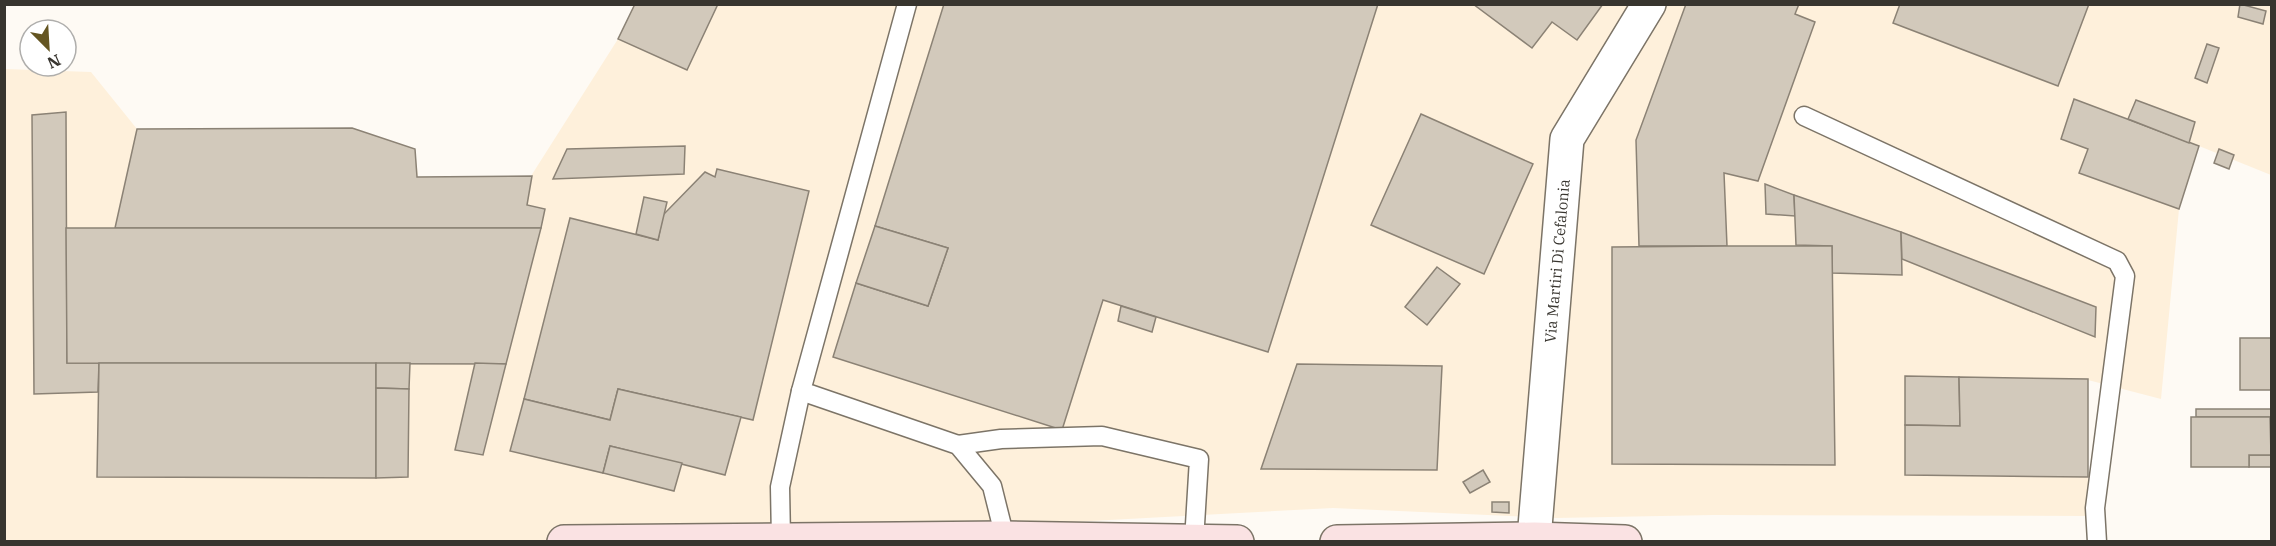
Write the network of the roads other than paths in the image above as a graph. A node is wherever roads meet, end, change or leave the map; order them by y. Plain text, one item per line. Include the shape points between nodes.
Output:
1 (907, 4) edge
2 (1648, 4) edge
3 (1804, 116) dead end
4 (801, 391) junction
5 (958, 445) junction
6 (1005, 538) junction
7 (781, 539) junction
8 (1534, 539) junction
9 (1067, 540) edge
10 (1194, 541) edge
11 (564, 542) edge
12 (1237, 542) edge
13 (1337, 542) edge
14 (1625, 542) edge
15 (2097, 542) edge

1 - 4 lane
2 - 8 street, Via Martiri Di Cefalonia via 1567,139
3 - 15 lane via 2117,261 2125,276 2095,508
4 - 5 lane
4 - 7 lane via 780,487
5 - 6 lane via 992,486
5 - 10 lane via 1001,439 1102,436 1200,459
6 - 7 street
6 - 9 street
7 - 11 street
8 - 13 street
8 - 14 street
9 - 10 street
10 - 12 street

